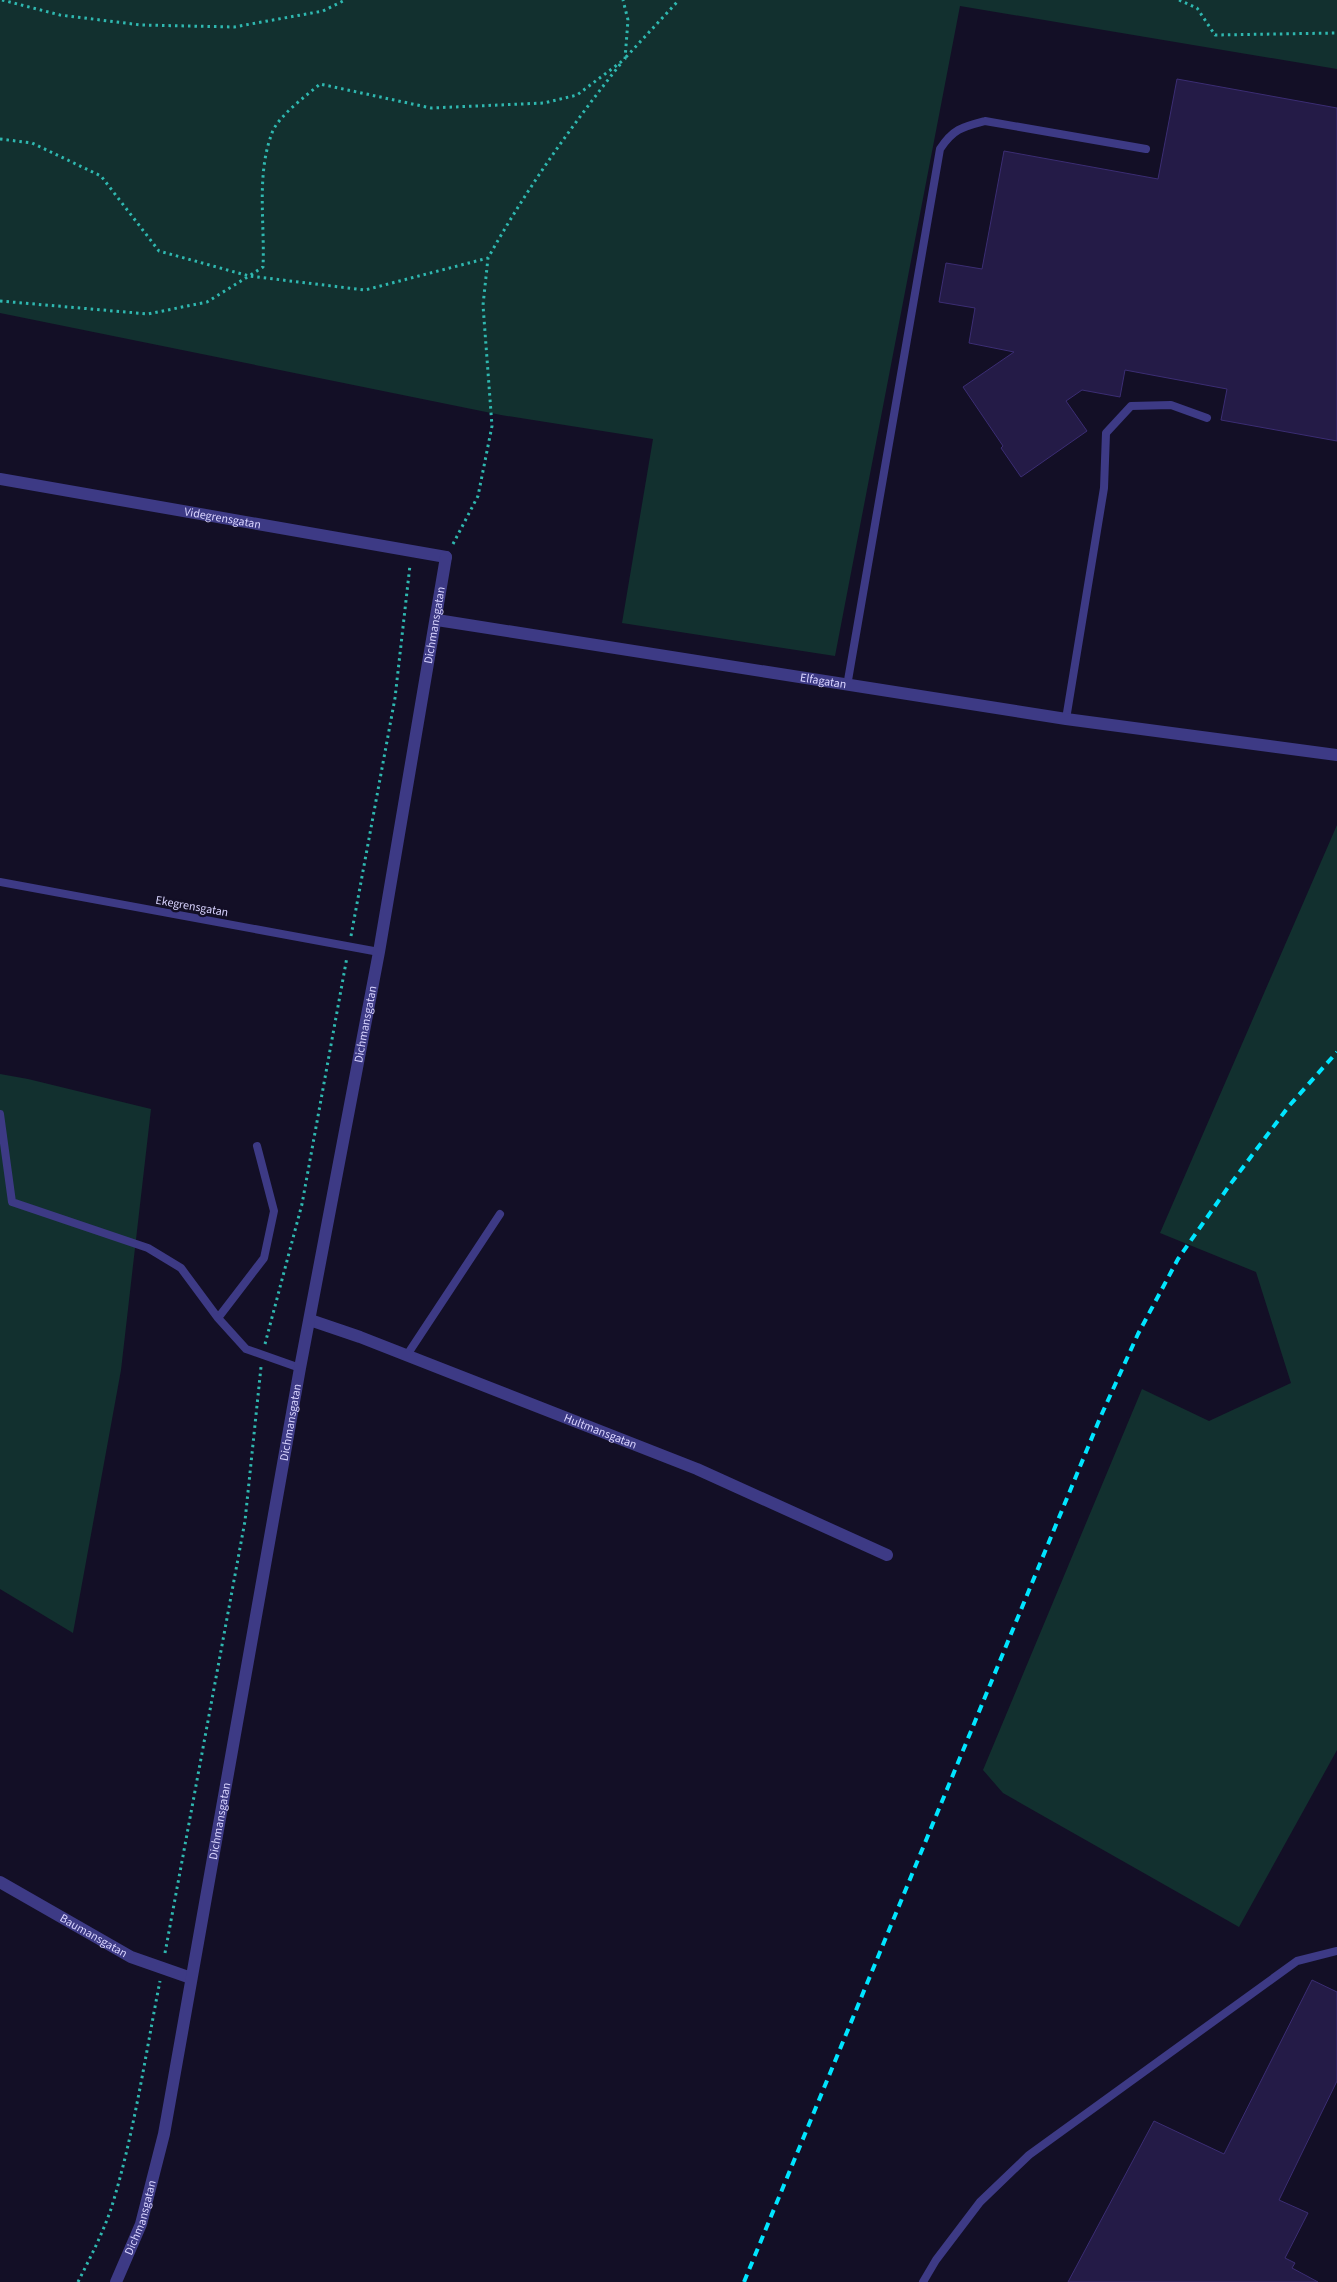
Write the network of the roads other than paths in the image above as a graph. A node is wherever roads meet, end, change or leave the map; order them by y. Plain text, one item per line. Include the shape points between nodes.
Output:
1 (1146, 149) dead end
2 (1207, 418) dead end
3 (0, 479) edge
4 (446, 558) joint
5 (437, 620) junction
6 (847, 686) junction
7 (1066, 719) junction
8 (1337, 755) edge
9 (0, 882) edge
10 (379, 952) junction
11 (0, 1114) edge
12 (257, 1146) dead end
13 (500, 1214) dead end
14 (218, 1318) junction
15 (310, 1320) junction
16 (407, 1355) junction
17 (300, 1368) junction
18 (887, 1555) dead end
19 (0, 1882) edge
20 (1337, 1950) edge
21 (192, 1978) junction
22 (116, 2282) edge
23 (923, 2282) edge

1 - 6 lane via 985,121 964,126 949,135 940,149
2 - 7 lane via 1171,405 1131,406 1106,433 1104,488
3 - 4 street, Videgrensgatan
4 - 5 street, Dichmansgatan
5 - 6 street, Elfagatan
5 - 10 street, Dichmansgatan
6 - 7 street, Elfagatan
7 - 8 street, Elfagatan
9 - 10 lane, Ekegrensgatan
10 - 15 street, Dichmansgatan
11 - 14 lane via 12,1202 148,1248 181,1268
12 - 14 lane via 274,1211 264,1258
13 - 16 lane
14 - 17 lane via 246,1349
15 - 16 street, Hultmansgatan
15 - 17 street, Dichmansgatan
16 - 18 street, Hultmansgatan via 697,1469
17 - 21 street, Dichmansgatan
19 - 21 street, Baumansgatan via 130,1957
20 - 23 lane via 1297,1961 1029,2155 980,2202
21 - 22 street, Dichmansgatan via 164,2134 141,2224

